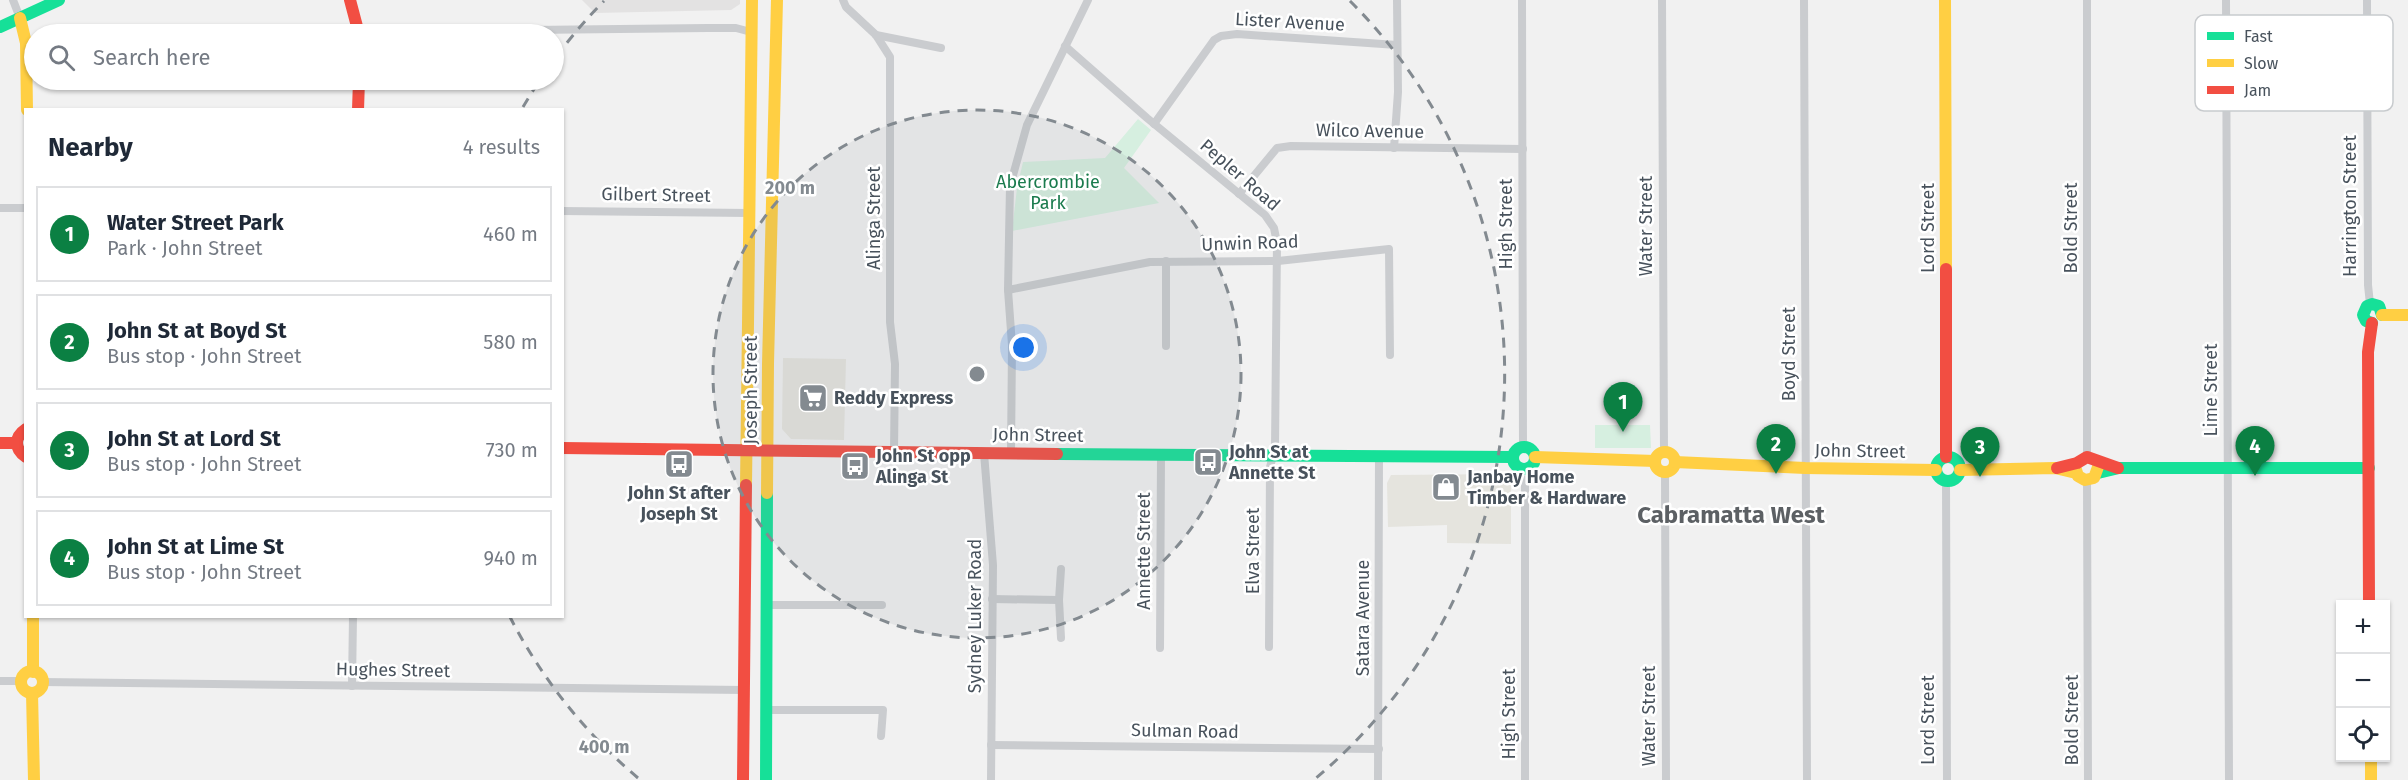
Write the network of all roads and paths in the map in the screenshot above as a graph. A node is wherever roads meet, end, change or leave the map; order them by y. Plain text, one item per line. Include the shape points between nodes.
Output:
1 (13, 0) edge
2 (59, 0) edge
3 (351, 0) edge
4 (752, 0) edge
5 (777, 0) edge
6 (843, 0) edge
7 (1088, 0) edge
8 (1397, 0) edge
9 (1522, 0) edge
10 (1662, 0) edge
11 (1804, 0) edge
12 (1945, 0) edge
13 (2087, 0) edge
14 (2226, 0) edge
15 (2367, 0) edge
16 (2226, 15) edge
17 (2367, 15) edge
18 (20, 18) junction
19 (357, 24) edge
20 (0, 27) edge
21 (564, 30) edge
22 (751, 32) junction
23 (24, 35) edge
24 (876, 35) junction
25 (1397, 45) junction
26 (1065, 46) junction
27 (941, 48) dead end
28 (27, 90) edge
29 (358, 90) edge
30 (27, 108) edge
31 (358, 108) edge
32 (2226, 111) edge
33 (2367, 111) edge
34 (1154, 124) junction
35 (1394, 148) junction
36 (1523, 150) junction
37 (1239, 194) junction
38 (0, 208) edge
39 (24, 208) edge
40 (564, 211) edge
41 (749, 213) junction
42 (1166, 261) junction
43 (1278, 261) junction
44 (1008, 290) junction
45 (2370, 304) junction
46 (2382, 315) junction
47 (2408, 315) edge
48 (2372, 323) junction
49 (1166, 346) dead end
50 (1390, 356) dead end
51 (24, 430) edge
52 (0, 443) edge
53 (16, 443) junction
54 (1523, 447) junction
55 (564, 448) edge
56 (748, 452) junction
57 (768, 452) junction
58 (894, 453) junction
59 (984, 453) junction
60 (1011, 453) junction
61 (1161, 454) junction
62 (24, 456) edge
63 (1273, 456) junction
64 (1379, 456) junction
65 (1513, 456) junction
66 (1660, 456) junction
67 (1535, 457) junction
68 (1946, 457) junction
69 (1675, 462) junction
70 (2228, 467) junction
71 (1525, 468) junction
72 (1805, 468) junction
73 (2087, 468) junction
74 (2369, 468) junction
75 (1936, 470) junction
76 (1960, 470) junction
77 (1665, 472) junction
78 (1946, 480) junction
79 (1062, 569) dead end
80 (992, 599) junction
81 (1059, 600) junction
82 (2369, 600) edge
83 (767, 605) junction
84 (882, 605) dead end
85 (33, 618) edge
86 (353, 618) edge
87 (1061, 638) dead end
88 (1269, 647) dead end
89 (1160, 648) dead end
90 (33, 672) junction
91 (0, 681) edge
92 (21, 681) junction
93 (42, 682) junction
94 (352, 686) junction
95 (744, 690) junction
96 (32, 693) junction
97 (766, 710) junction
98 (881, 736) dead end
99 (991, 745) junction
100 (1379, 749) junction
101 (2371, 762) edge
102 (34, 780) edge
103 (742, 780) edge
104 (766, 780) edge
105 (990, 780) edge
106 (1378, 780) edge
107 (1525, 780) edge
108 (1666, 780) edge
109 (1807, 780) edge
110 (1947, 780) edge
111 (2088, 780) edge
112 (2229, 780) edge
113 (2370, 780) edge

1 - 18 street
2 - 18 main road
3 - 19 main road
4 - 22 main road, Joseph Street
5 - 57 main road, Joseph Street
6 - 24 street, Alinga Street
7 - 26 street
8 - 25 street
9 - 36 street, High Street
10 - 66 street, Water Street
11 - 72 street, Boyd Street
12 - 68 main road, Lord Street
13 - 73 street, Bold Street
14 - 16 street, Lime Street
15 - 17 street, Harrington Street
18 - 20 main road
18 - 23 main road
21 - 22 street via 736,28
22 - 41 main road, Joseph Street
24 - 27 street
24 - 58 street, Alinga Street via 890,57
25 - 34 street, Lister Avenue via 1221,36 1214,40
25 - 35 street
26 - 34 street, Pepler Road
26 - 44 street via 1026,125 1014,164 1008,207
28 - 30 main road
29 - 31 main road
32 - 70 street, Lime Street
33 - 45 street, Harrington Street
34 - 37 street, Pepler Road
35 - 36 street, Wilco Avenue
35 - 37 street, Wilco Avenue via 1277,148
36 - 54 street, High Street
37 - 43 street, Pepler Road via 1265,215 1274,228
38 - 39 street
40 - 41 street, Gilbert Street
41 - 56 main road, Joseph Street
42 - 43 street, Unwin Road
42 - 44 street, Unwin Road
42 - 49 street
43 - 50 street, Unwin Road via 1389,249
43 - 63 street, Pepler Road
44 - 60 street
45 - 46 main road via 2380,307
45 - 48 main road via 2363,313
46 - 47 main road
46 - 48 main road
48 - 74 main road via 2368,352
51 - 53 main road
52 - 53 main road
53 - 62 main road
54 - 65 main road
54 - 67 main road
55 - 56 main road, John Street
56 - 57 main road, John Street
56 - 95 main road, Joseph Street
57 - 58 main road, John Street
57 - 83 main road, Joseph Street
58 - 59 main road, John Street
59 - 60 main road, John Street
59 - 80 street, Sydney Luker Road
60 - 61 main road, John Street
61 - 63 main road, John Street
61 - 89 street, Annette Street
63 - 64 main road, John Street
63 - 88 street, Elva Street
64 - 65 main road, John Street
64 - 100 street, Satara Avenue
65 - 71 main road via 1516,466
66 - 67 main road
66 - 69 main road via 1672,454
66 - 77 main road via 1657,467
67 - 71 main road
68 - 75 main road via 1937,463
68 - 76 main road via 1958,462
69 - 72 main road, John Street
69 - 77 main road
70 - 73 main road
70 - 74 main road
70 - 112 street, Lime Street
71 - 107 street, High Street
72 - 75 main road, John Street
72 - 109 street, Boyd Street
73 - 76 main road
73 - 111 street, Bold Street
74 - 82 main road
75 - 78 main road
76 - 78 main road via 1956,477
77 - 108 street, Water Street
78 - 110 street, Lord Street
79 - 81 street
80 - 81 street
80 - 99 street, Sydney Luker Road
81 - 87 street
83 - 84 street
83 - 97 main road, Joseph Street
85 - 90 main road
86 - 94 street
90 - 92 main road
90 - 93 main road via 40,675
91 - 92 street
92 - 96 main road via 23,688
93 - 94 street, Hughes Street
93 - 96 main road via 40,689
94 - 95 street, Hughes Street
95 - 103 main road, Joseph Street
96 - 102 main road
97 - 98 street via 883,710
97 - 104 main road, Joseph Street
99 - 100 street, Sulman Road
99 - 105 street, Sydney Luker Road
100 - 106 street, Satara Avenue
101 - 113 main road

